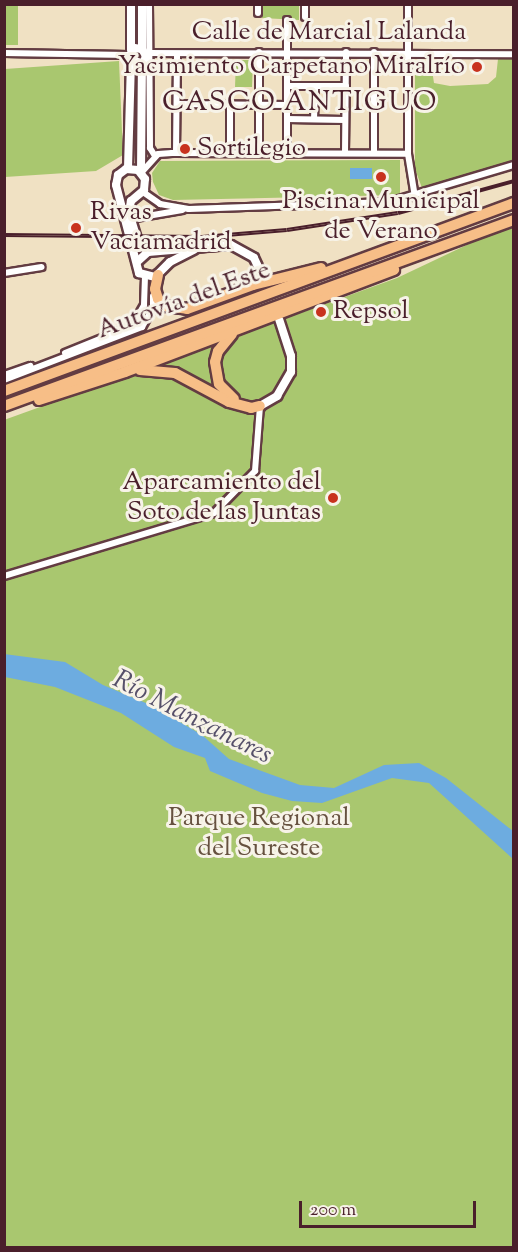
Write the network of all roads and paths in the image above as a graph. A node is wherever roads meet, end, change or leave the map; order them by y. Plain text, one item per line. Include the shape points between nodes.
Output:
1 (131, 4) edge
2 (142, 4) edge
3 (149, 4) edge
4 (258, 4) edge
5 (305, 4) edge
6 (408, 4) edge
7 (258, 13) dead end
8 (305, 17) dead end
9 (287, 20) dead end
10 (145, 52) junction
11 (259, 52) junction
12 (287, 52) junction
13 (346, 52) junction
14 (374, 52) junction
15 (4, 53) edge
16 (408, 53) junction
17 (177, 54) junction
18 (513, 54) edge
19 (130, 56) junction
20 (142, 63) junction
21 (315, 86) junction
22 (346, 86) junction
23 (287, 87) junction
24 (177, 104) junction
25 (230, 105) junction
26 (259, 105) junction
27 (287, 105) junction
28 (287, 119) junction
29 (314, 119) junction
30 (345, 120) junction
31 (176, 153) junction
32 (230, 153) junction
33 (259, 153) junction
34 (287, 153) junction
35 (345, 153) junction
36 (374, 153) junction
37 (408, 154) junction
38 (155, 156) junction
39 (513, 165) edge
40 (128, 168) junction
41 (141, 172) junction
42 (118, 191) junction
43 (142, 192) junction
44 (415, 197) junction
45 (134, 198) junction
46 (513, 203) edge
47 (189, 209) junction
48 (130, 219) junction
49 (513, 220) edge
50 (472, 236) junction
51 (194, 250) junction
52 (152, 253) junction
53 (138, 261) junction
54 (354, 261) junction
55 (42, 267) dead end
56 (4, 273) edge
57 (155, 274) junction
58 (263, 277) dead end
59 (279, 320) dead end
60 (247, 326) junction
61 (125, 372) junction
62 (4, 375) edge
63 (4, 380) edge
64 (4, 391) edge
65 (260, 405) junction
66 (4, 407) edge
67 (4, 576) edge

1 - 19 street
2 - 10 street
3 - 10 street
4 - 7 street
5 - 8 street
6 - 16 street
9 - 12 street
10 - 17 street, Calle de Marcial Lalanda
10 - 19 street
10 - 20 street
10 - 38 street via 150,151
11 - 12 street, Calle de Marcial Lalanda
11 - 17 street, Calle de Marcial Lalanda
11 - 26 street
12 - 13 street, Calle de Marcial Lalanda
12 - 23 street
13 - 14 street, Calle de Marcial Lalanda
13 - 22 street
14 - 16 street, Calle de Marcial Lalanda
14 - 36 street
15 - 19 street
16 - 18 street, Calle de Marcial Lalanda
16 - 37 street
17 - 24 street
19 - 20 street
19 - 40 street
20 - 41 street
21 - 22 street
21 - 23 street
21 - 29 street
22 - 30 street
23 - 27 street
24 - 25 street
24 - 31 street
25 - 26 street
25 - 32 street
26 - 27 street
26 - 33 street
27 - 28 street
28 - 29 street
28 - 34 street
29 - 30 street
30 - 35 street
31 - 32 street
31 - 38 street
32 - 33 street
33 - 34 street
34 - 35 street
35 - 36 street
36 - 37 street
37 - 44 street
38 - 41 street
39 - 44 street
40 - 41 street
40 - 42 street via 117,177
41 - 43 street via 146,181
42 - 45 street
42 - 53 street
43 - 45 street
43 - 47 street via 160,204
44 - 47 street via 389,202
45 - 48 street via 129,206
46 - 54 highway, Autovía del Este
47 - 48 street
48 - 52 street
49 - 50 highway, Autovía del Este
50 - 60 highway
50 - 66 highway, Autovía del Este
51 - 52 street
51 - 57 street
51 - 58 street via 236,246 254,258
52 - 53 street
52 - 57 street via 161,260
53 - 57 street via 138,269
54 - 57 highway via 253,285 187,309 166,306 158,299
54 - 64 highway, Autovía del Este
55 - 56 street
57 - 62 street via 132,326
57 - 63 street via 153,308 142,327
59 - 65 street via 291,356 291,372 277,396
60 - 61 highway
60 - 65 highway via 221,346 215,362 216,374 228,396 238,402
61 - 65 highway via 151,368 175,373 229,402 251,408
61 - 66 highway
65 - 67 street via 257,465 236,495 214,513

